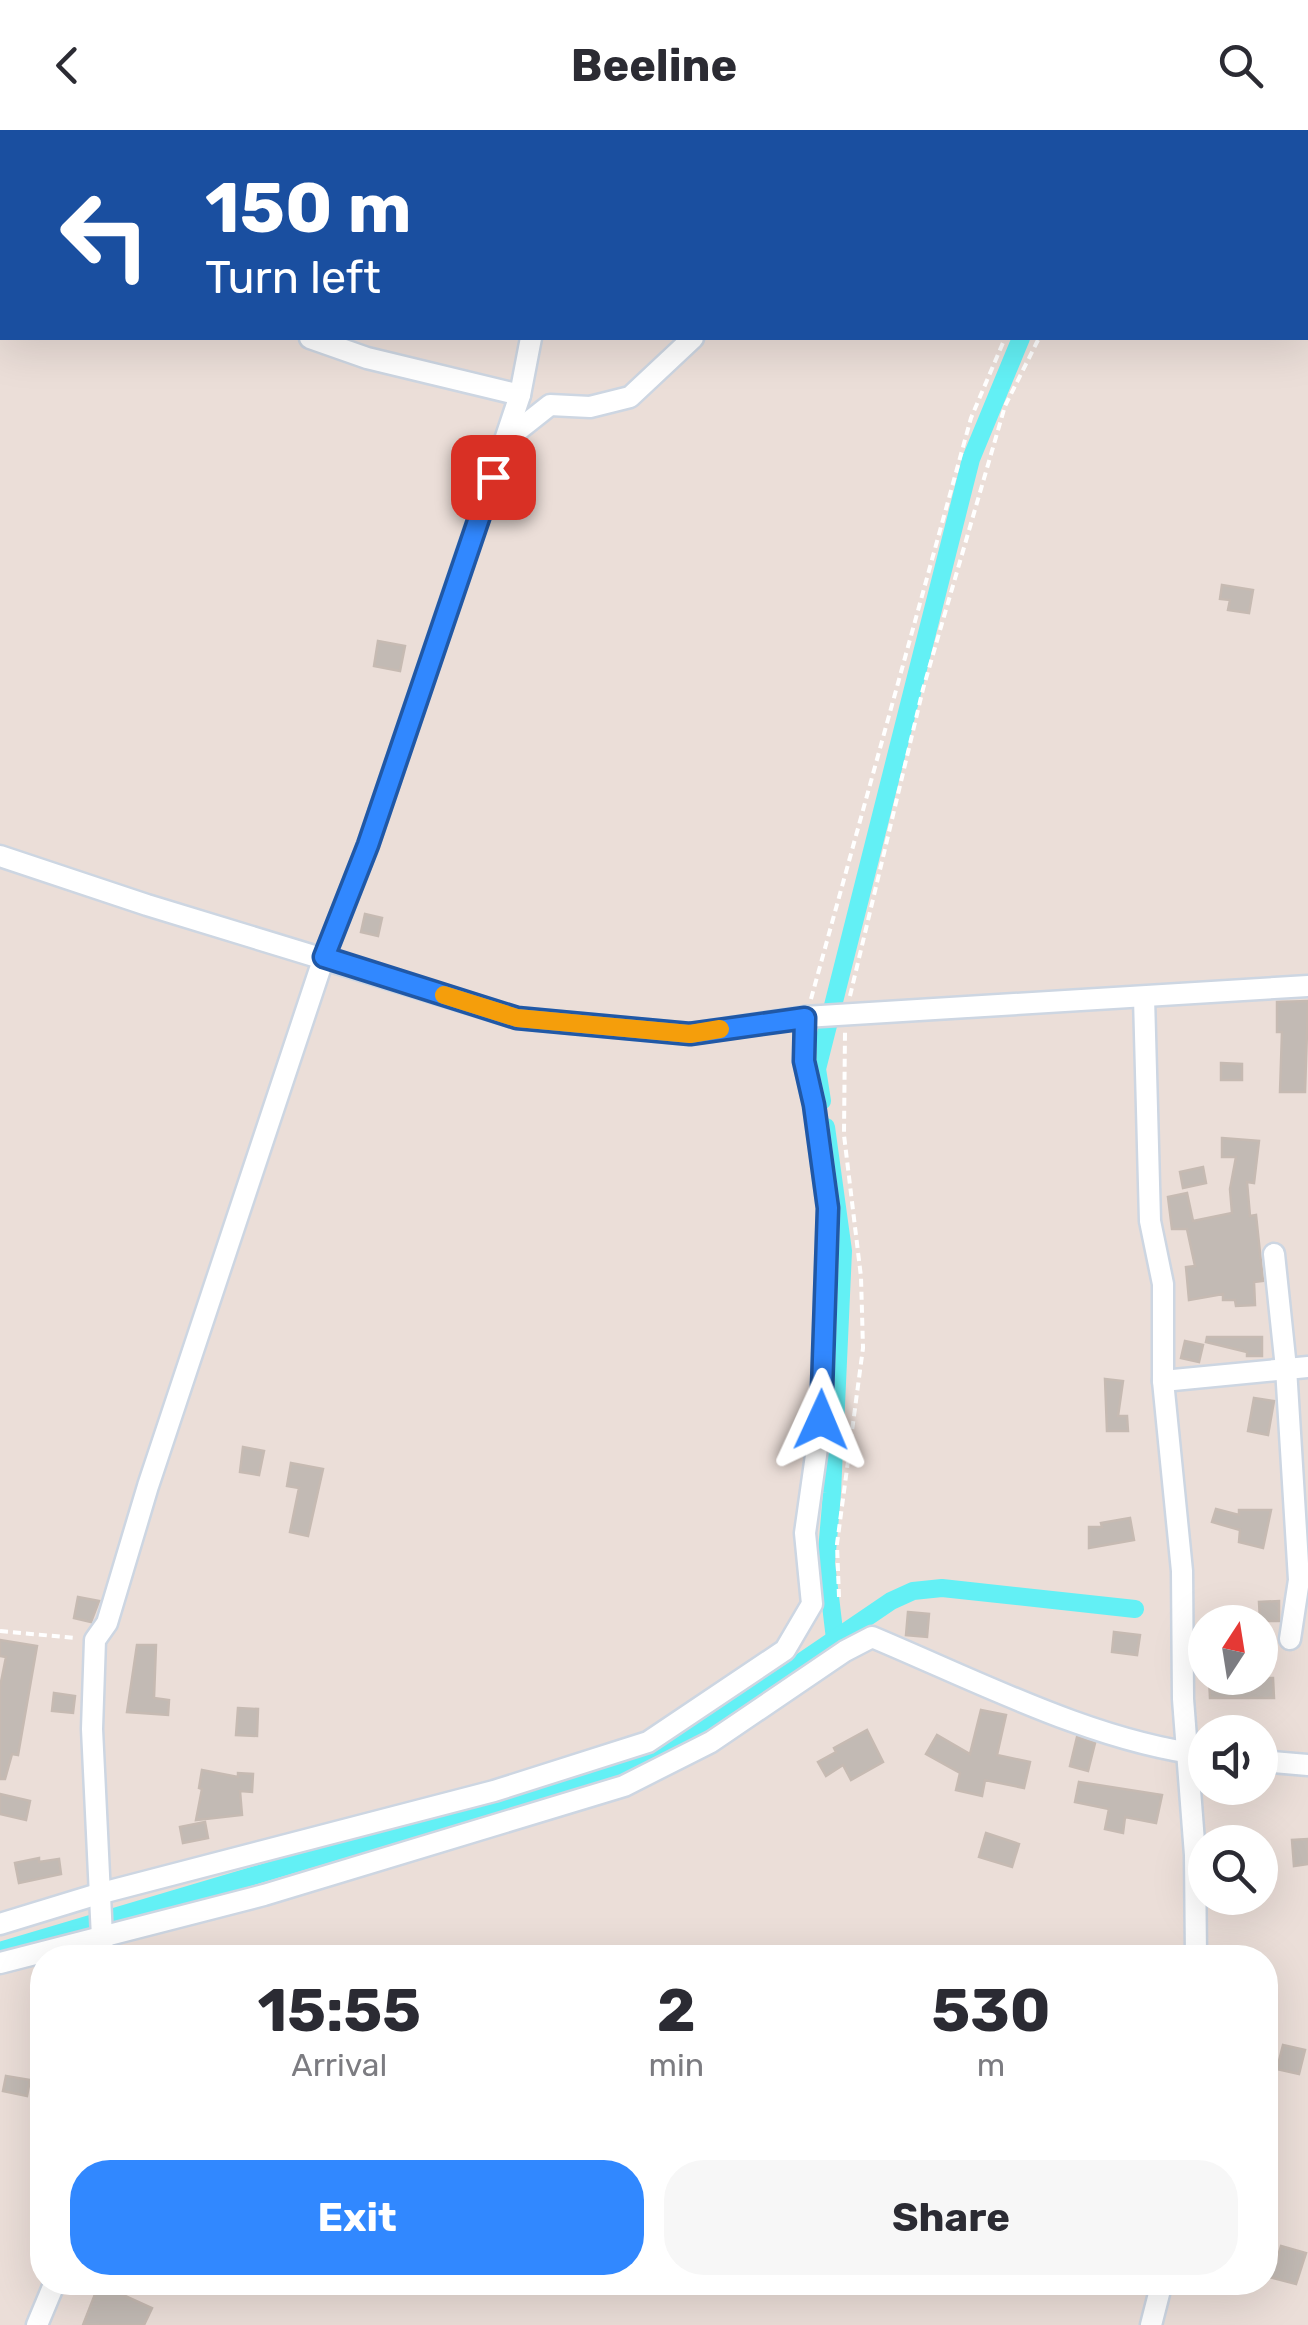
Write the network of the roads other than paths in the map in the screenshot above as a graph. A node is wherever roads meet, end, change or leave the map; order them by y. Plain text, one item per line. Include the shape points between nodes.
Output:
1 (316, 340) edge
2 (531, 340) edge
3 (691, 340) edge
4 (520, 395) junction
5 (505, 440) junction
6 (0, 856) edge
7 (324, 957) junction
8 (1308, 986) edge
9 (1144, 997) junction
10 (805, 1018) junction
11 (1274, 1254) dead end
12 (1308, 1367) edge
13 (1286, 1368) junction
14 (1164, 1381) junction
15 (1290, 1638) dead end
16 (1192, 1715) edge
17 (1188, 1753) edge
18 (1278, 1763) edge
19 (1308, 1765) edge
20 (1192, 1805) edge
21 (99, 1898) junction
22 (0, 1924) edge
23 (103, 1942) edge
24 (1196, 1945) edge
25 (30, 1957) edge
26 (0, 1963) edge
27 (50, 2295) edge
28 (1159, 2295) edge
29 (37, 2325) edge
30 (1151, 2325) edge

1 - 4 street
2 - 4 street
3 - 5 street via 630,397 590,407 550,404
4 - 5 street
5 - 7 street
6 - 7 street
7 - 10 street via 517,1018 690,1034
7 - 21 street via 107,1623 95,1640
8 - 9 street
9 - 10 street
9 - 14 street via 1150,1221 1163,1284
10 - 21 street via 804,1061 828,1208 821,1420 805,1533 812,1604 785,1650 648,1742 494,1792
11 - 13 street
12 - 13 street
13 - 14 street
13 - 15 street via 1300,1580
14 - 16 street
17 - 23 street via 1070,1720 872,1637 710,1742 624,1786
18 - 19 street
20 - 24 street
21 - 22 street
21 - 23 street
25 - 26 street
27 - 29 street
28 - 30 street

